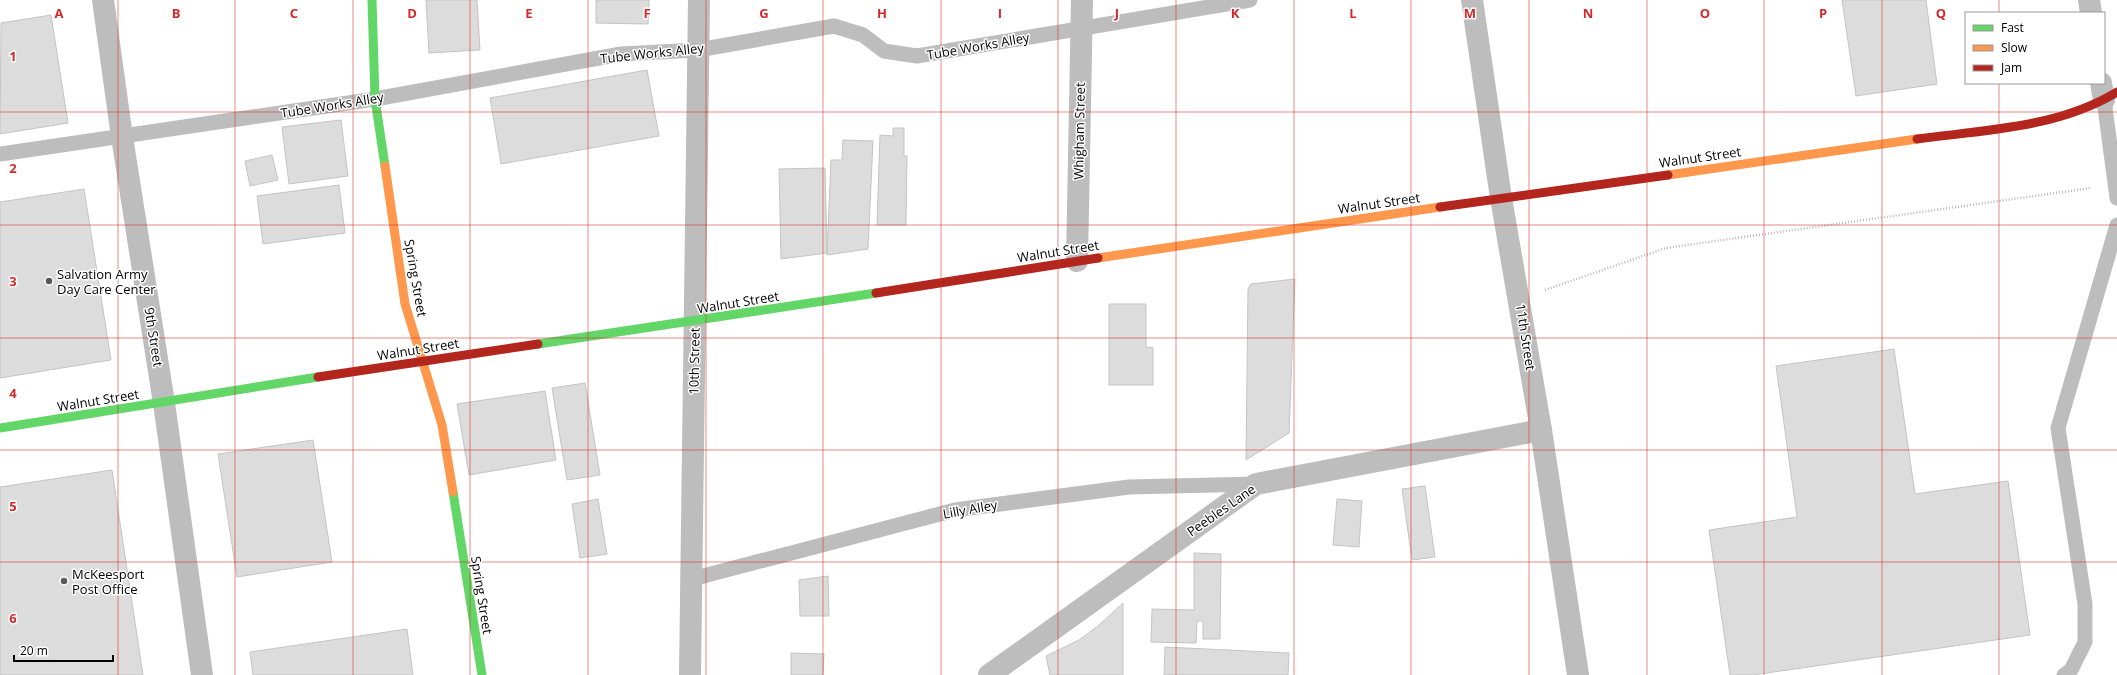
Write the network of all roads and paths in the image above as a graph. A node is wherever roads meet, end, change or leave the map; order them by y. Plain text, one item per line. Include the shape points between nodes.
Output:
1 (103, 0) edge
2 (372, 0) edge
3 (699, 0) edge
4 (1082, 0) edge
5 (1250, 0) edge
6 (1472, 0) edge
7 (2089, 0) edge
8 (2091, 12) edge
9 (1082, 28) junction
10 (698, 50) junction
11 (2108, 92) edge
12 (375, 99) junction
13 (122, 137) junction
14 (0, 154) edge
15 (2116, 192) edge
16 (1501, 198) junction
17 (2117, 225) edge
18 (1077, 261) junction
19 (1520, 298) junction
20 (694, 322) junction
21 (421, 361) junction
22 (164, 403) junction
23 (0, 428) edge
24 (1541, 430) junction
25 (1256, 484) junction
26 (692, 579) junction
27 (202, 675) edge
28 (482, 675) edge
29 (690, 675) edge
30 (989, 675) edge
31 (1578, 675) edge
32 (2064, 675) edge

1 - 13 street, 9th Street
2 - 12 main road, Spring Street
3 - 10 street, 10th Street
4 - 9 street, Whigham Street
5 - 9 lane, Tube Works Alley
6 - 16 street, 11th Street
7 - 8 street
9 - 10 lane, Tube Works Alley via 917,56 884,51 863,35 834,26
9 - 18 street, Whigham Street
10 - 12 lane, Tube Works Alley via 621,54
10 - 20 street, 10th Street
11 - 15 lane
11 - 16 main road, Walnut Street via 2042,122
12 - 13 lane, Tube Works Alley
12 - 21 main road, Spring Street via 405,304
13 - 14 lane, Tube Works Alley
13 - 22 street, 9th Street
15 - 19 path via 2026,199 1666,248
16 - 18 main road, Walnut Street
16 - 19 street, 11th Street
17 - 32 lane via 2058,428 2085,604 2085,642 2071,670
18 - 20 main road, Walnut Street
19 - 24 street, 11th Street
20 - 21 main road, Walnut Street
20 - 26 street, 10th Street
21 - 22 main road, Walnut Street
21 - 28 main road, Spring Street via 442,425
22 - 23 main road, Walnut Street
22 - 27 street, 9th Street
24 - 25 street, Peebles Lane
24 - 31 street, 11th Street
25 - 26 lane, Lilly Alley via 1128,487 955,510
25 - 30 street, Peebles Lane
26 - 29 street, 10th Street

